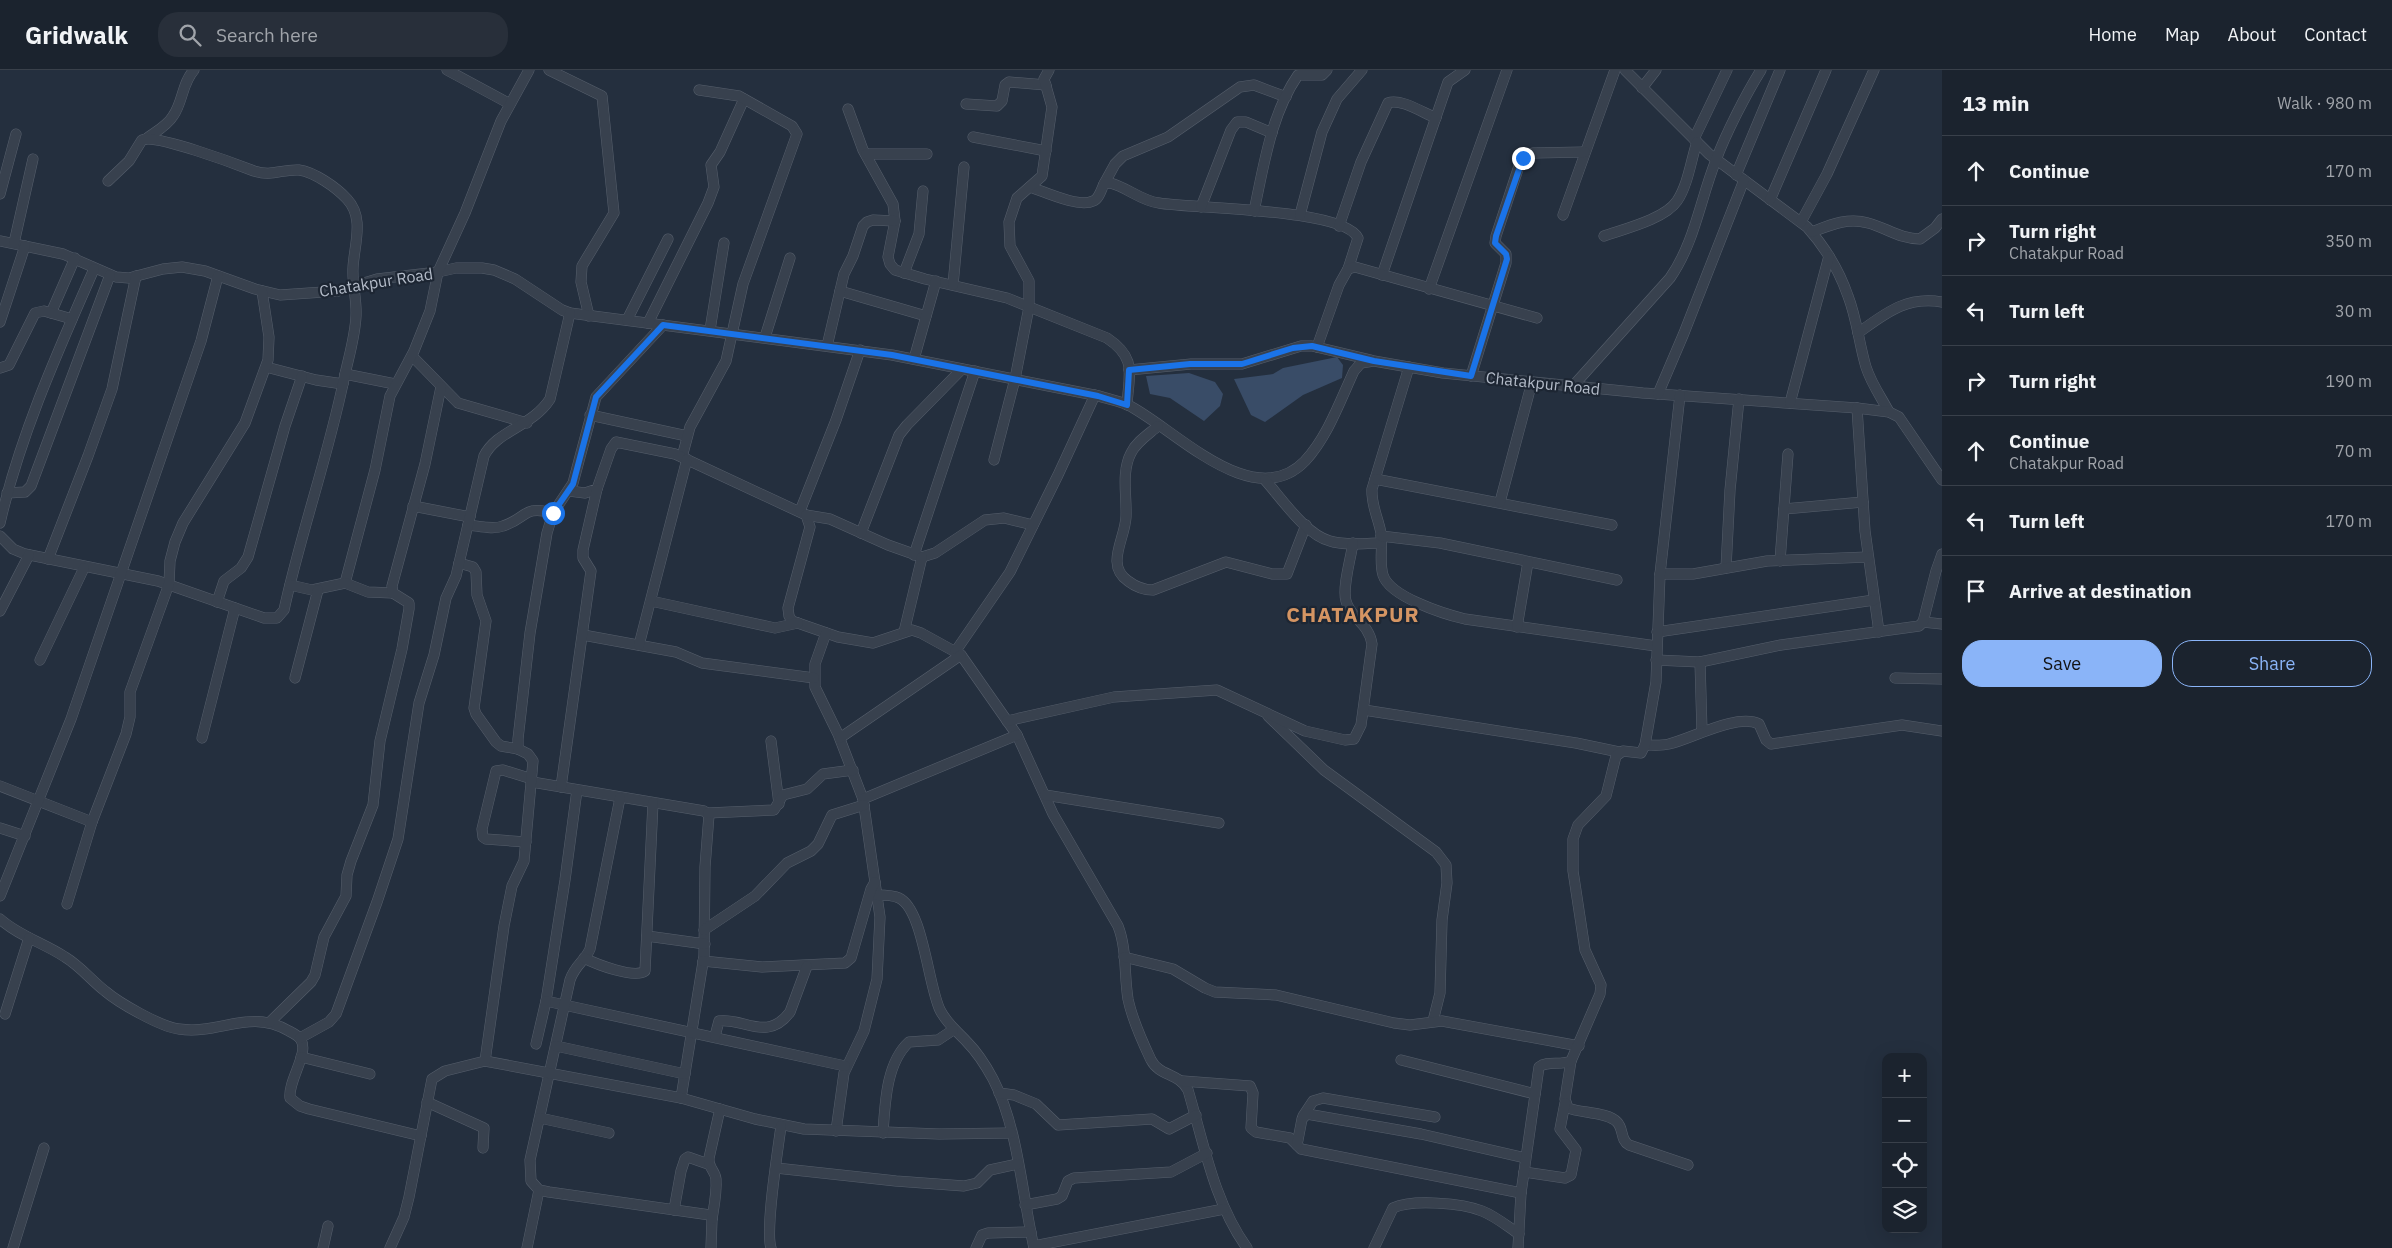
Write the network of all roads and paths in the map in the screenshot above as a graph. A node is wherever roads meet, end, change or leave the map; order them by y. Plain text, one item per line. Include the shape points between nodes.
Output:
1 (194, 70) edge
2 (447, 70) edge
3 (529, 70) edge
4 (548, 70) edge
5 (1049, 70) edge
6 (1327, 70) edge
7 (1362, 70) edge
8 (1465, 70) edge
9 (1507, 70) edge
10 (1615, 70) edge
11 (1625, 70) edge
12 (1656, 70) edge
13 (1727, 70) edge
14 (1761, 70) edge
15 (1780, 70) edge
16 (1826, 70) edge
17 (1874, 70) edge
18 (1300, 72) edge
19 (1046, 85) junction
20 (1642, 88) junction
21 (699, 90) dead end
22 (1286, 97) junction
23 (744, 99) junction
24 (510, 104) junction
25 (966, 104) dead end
26 (848, 109) dead end
27 (1436, 118) junction
28 (1272, 133) junction
29 (16, 134) dead end
30 (973, 137) dead end
31 (146, 139) junction
32 (1696, 140) junction
33 (1046, 151) junction
34 (1585, 152) junction
35 (866, 154) junction
36 (927, 154) dead end
37 (33, 159) dead end
38 (1716, 159) junction
39 (964, 166) dead end
40 (1740, 178) junction
41 (108, 181) dead end
42 (1104, 184) junction
43 (1030, 187) junction
44 (923, 191) dead end
45 (0, 194) edge
46 (1770, 200) junction
47 (1201, 207) junction
48 (1254, 211) junction
49 (1300, 215) junction
50 (1563, 215) dead end
51 (895, 221) junction
52 (1801, 222) junction
53 (1941, 223) edge
54 (1339, 226) junction
55 (1812, 232) junction
56 (1604, 236) dead end
57 (668, 239) dead end
58 (0, 241) edge
59 (19, 244) junction
60 (724, 244) dead end
61 (1829, 256) junction
62 (75, 258) junction
63 (790, 258) dead end
64 (94, 269) junction
65 (1348, 269) junction
66 (438, 272) junction
67 (904, 273) junction
68 (110, 275) junction
69 (1382, 275) junction
70 (136, 276) junction
71 (218, 276) junction
72 (936, 282) junction
73 (953, 285) junction
74 (355, 286) junction
75 (1429, 289) junction
76 (262, 291) junction
77 (840, 291) junction
78 (3, 302) edge
79 (1942, 302) edge
80 (1029, 306) junction
81 (1492, 306) junction
82 (51, 313) junction
83 (570, 313) junction
84 (589, 316) junction
85 (926, 316) junction
86 (1537, 318) dead end
87 (72, 319) junction
88 (627, 320) junction
89 (0, 322) edge
90 (648, 323) junction
91 (663, 325) junction
92 (710, 330) junction
93 (730, 333) junction
94 (1858, 333) junction
95 (765, 337) junction
96 (827, 346) junction
97 (1317, 347) junction
98 (860, 350) junction
99 (412, 356) junction
100 (914, 359) junction
101 (1374, 361) junction
102 (266, 367) junction
103 (1409, 367) junction
104 (0, 368) edge
105 (962, 369) junction
106 (1129, 370) junction
107 (975, 371) junction
108 (302, 376) junction
109 (1471, 376) junction
110 (344, 379) junction
111 (1015, 380) junction
112 (1532, 382) junction
113 (395, 384) junction
114 (1573, 386) junction
115 (441, 387) junction
116 (1658, 394) junction
117 (1094, 395) junction
118 (1680, 395) junction
119 (1739, 400) junction
120 (1790, 403) junction
121 (1127, 405) junction
122 (1857, 408) junction
123 (1889, 412) junction
124 (590, 415) junction
125 (527, 423) junction
126 (1158, 426) junction
127 (687, 436) junction
128 (1788, 454) dead end
129 (684, 458) junction
130 (994, 460) dead end
131 (1375, 478) junction
132 (1265, 480) junction
133 (1942, 480) edge
134 (597, 489) junction
135 (569, 491) junction
136 (7, 494) junction
137 (1500, 502) junction
138 (1863, 502) junction
139 (413, 506) junction
140 (1784, 509) junction
141 (553, 513) junction
142 (803, 513) junction
143 (469, 521) junction
144 (0, 523) edge
145 (1033, 525) junction
146 (1306, 525) junction
147 (1612, 525) dead end
148 (861, 533) junction
149 (0, 536) edge
150 (1381, 539) junction
151 (1353, 543) junction
152 (1942, 554) edge
153 (29, 555) junction
154 (918, 556) junction
155 (1868, 557) junction
156 (48, 559) junction
157 (1780, 561) junction
158 (1528, 562) junction
159 (459, 563) junction
160 (84, 568) junction
161 (1726, 568) junction
162 (119, 574) junction
163 (1660, 574) junction
164 (1617, 580) dead end
165 (345, 583) junction
166 (169, 584) junction
167 (290, 585) junction
168 (318, 590) junction
169 (393, 593) junction
170 (1874, 600) junction
171 (651, 601) junction
172 (217, 602) junction
173 (235, 608) junction
174 (0, 611) edge
175 (1923, 622) junction
176 (798, 623) junction
177 (1942, 624) edge
178 (1517, 627) junction
179 (904, 632) junction
180 (1657, 632) junction
181 (1879, 632) junction
182 (826, 634) junction
183 (583, 635) junction
184 (638, 644) junction
185 (1656, 646) junction
186 (958, 653) junction
187 (40, 660) dead end
188 (1656, 660) junction
189 (1700, 662) junction
190 (295, 678) dead end
191 (814, 678) junction
192 (1895, 678) dead end
193 (1942, 680) edge
194 (1942, 686) edge
195 (1260, 709) junction
196 (1364, 710) junction
197 (1007, 721) junction
198 (1702, 731) junction
199 (1942, 731) edge
200 (1017, 735) junction
201 (202, 738) dead end
202 (840, 738) junction
203 (771, 741) dead end
204 (1645, 745) junction
205 (518, 749) junction
206 (1619, 752) junction
207 (853, 770) junction
208 (532, 780) junction
209 (0, 786) edge
210 (561, 787) junction
211 (577, 790) junction
212 (1045, 795) junction
213 (620, 798) junction
214 (39, 800) junction
215 (864, 802) junction
216 (653, 803) junction
217 (779, 804) junction
218 (708, 813) junction
219 (92, 822) junction
220 (1219, 824) dead end
221 (0, 828) edge
222 (25, 836) junction
223 (526, 842) junction
224 (875, 882) junction
225 (877, 895) junction
226 (0, 896) edge
227 (67, 904) dead end
228 (1, 924) edge
229 (704, 930) junction
230 (648, 936) junction
231 (29, 938) junction
232 (705, 944) junction
233 (1124, 957) junction
234 (584, 958) junction
235 (704, 961) junction
236 (808, 966) junction
237 (546, 1001) junction
238 (565, 1006) junction
239 (5, 1014) dead end
240 (1433, 1021) junction
241 (270, 1022) junction
242 (953, 1030) junction
243 (692, 1031) junction
244 (715, 1036) junction
245 (300, 1038) junction
246 (536, 1044) dead end
247 (556, 1046) junction
248 (1579, 1046) junction
249 (301, 1057) junction
250 (1401, 1060) dead end
251 (485, 1061) junction
252 (1570, 1062) junction
253 (845, 1066) junction
254 (550, 1072) junction
255 (370, 1074) dead end
256 (685, 1074) junction
257 (1184, 1081) junction
258 (999, 1094) junction
259 (1535, 1094) junction
260 (681, 1098) junction
261 (427, 1102) junction
262 (1565, 1103) junction
263 (720, 1110) junction
264 (1196, 1115) junction
265 (1304, 1116) junction
266 (1435, 1117) dead end
267 (540, 1118) junction
268 (781, 1126) junction
269 (836, 1131) junction
270 (609, 1133) dead end
271 (883, 1133) junction
272 (1011, 1133) junction
273 (421, 1136) junction
274 (1297, 1146) junction
275 (44, 1148) dead end
276 (483, 1148) dead end
277 (1207, 1153) junction
278 (1526, 1158) junction
279 (708, 1164) junction
280 (1018, 1164) junction
281 (1688, 1165) dead end
282 (776, 1168) junction
283 (1524, 1172) junction
284 (539, 1190) junction
285 (1521, 1193) junction
286 (1025, 1205) junction
287 (1224, 1209) junction
288 (674, 1210) junction
289 (712, 1219) junction
290 (328, 1226) dead end
291 (1031, 1232) junction
292 (1519, 1234) junction
293 (1034, 1247) edge
294 (13, 1248) edge
295 (322, 1248) edge
296 (390, 1248) edge
297 (527, 1248) edge
298 (711, 1248) edge
299 (772, 1248) edge
300 (976, 1248) edge
301 (1247, 1248) edge
302 (1374, 1248) edge
303 (1518, 1248) edge

1 - 31 street via 170,121
2 - 24 street
3 - 24 street
4 - 84 street via 602,96 614,213 582,266 581,282
5 - 19 street via 1045,75
6 - 18 street via 1316,76
7 - 49 street via 1337,100 1322,132
8 - 27 street via 1448,82
9 - 75 street
10 - 34 street
11 - 20 street
12 - 20 street
13 - 32 street
14 - 38 street
15 - 40 street
16 - 46 street
17 - 52 street via 1827,174
18 - 22 street
19 - 25 street via 1009,82 997,106
19 - 33 street via 1052,103
20 - 32 street
21 - 23 street
22 - 28 street
22 - 42 street via 1254,85 1240,87 1168,137 1123,156
23 - 90 street via 711,165 714,187 708,203
23 - 93 street via 792,126 796,134 743,284
24 - 66 street
26 - 35 street
27 - 54 street via 1400,103 1388,103 1361,162
27 - 69 street
28 - 47 street via 1246,122 1237,122
28 - 48 street
29 - 45 street
30 - 33 street
31 - 41 street
31 - 74 street via 204,153 264,174 308,172 333,188 348,200 357,221 353,269
32 - 38 street
32 - 56 street via 1676,202 1670,209
33 - 43 street via 1042,176
34 - 50 street
34 - 81 street via 1533,153 1520,162 1496,236 1495,243 1507,259
35 - 36 street
35 - 51 street via 894,204
37 - 59 street
38 - 40 street
38 - 114 street via 1690,244 1678,266
39 - 73 street
40 - 46 street
40 - 116 street via 1684,333
42 - 43 street via 1092,202 1070,201
42 - 47 street via 1116,184 1157,203
43 - 80 street via 1015,202 1008,228 1010,246 1029,280
44 - 67 street via 919,234
46 - 52 street
47 - 48 street
48 - 49 street
49 - 54 street
51 - 67 street via 888,257 895,270
51 - 77 street via 873,220 863,226
52 - 55 street
53 - 55 street via 1920,239 1899,236 1859,221 1836,223
54 - 65 street via 1358,238
55 - 61 street
57 - 88 street
58 - 59 street, Chatakpur Road
59 - 62 street, Chatakpur Road
59 - 78 street
60 - 92 street
61 - 94 street via 1848,293
61 - 120 street
62 - 64 street, Chatakpur Road
62 - 82 street
63 - 95 street
64 - 68 street, Chatakpur Road
64 - 87 street
65 - 69 street via 1362,268
65 - 97 street
66 - 74 street, Chatakpur Road via 377,279
66 - 83 street, Chatakpur Road via 471,267 494,270 515,279
66 - 99 street via 430,311
67 - 72 street
68 - 70 street, Chatakpur Road via 122,278
68 - 136 street via 31,486 25,492
69 - 75 street
70 - 71 street, Chatakpur Road via 182,267
70 - 156 street via 112,389
71 - 76 street, Chatakpur Road
71 - 162 street via 201,341
72 - 73 street
72 - 85 street
73 - 80 street
74 - 76 street, Chatakpur Road via 338,291 280,295
74 - 110 street via 356,317
75 - 81 street
76 - 102 street via 269,337
77 - 85 street
77 - 96 street
78 - 89 street
79 - 94 street via 1905,303
80 - 106 street via 1107,338 1125,353
80 - 111 street
81 - 86 street
81 - 109 street
82 - 87 street
82 - 104 street via 35,313 9,365
83 - 84 street, Chatakpur Road
83 - 125 street via 550,399
84 - 88 street, Chatakpur Road
85 - 100 street
87 - 136 street via 16,461
88 - 90 street, Chatakpur Road
90 - 91 street, Chatakpur Road
91 - 92 street, Chatakpur Road
91 - 124 street via 596,397
92 - 93 street, Chatakpur Road
93 - 95 street, Chatakpur Road
93 - 127 street via 724,364
94 - 123 street via 1866,367
95 - 96 street, Chatakpur Road
96 - 98 street, Chatakpur Road
97 - 101 street, Chatakpur Road
97 - 106 street, Chatakpur Road via 1300,346 1242,364 1190,364
98 - 100 street, Chatakpur Road
98 - 142 street
99 - 113 street
99 - 115 street
100 - 105 street, Chatakpur Road
101 - 103 street, Chatakpur Road
101 - 132 street via 1361,363 1354,371 1322,438 1304,462 1279,477
102 - 108 street
102 - 166 street via 245,423 178,536 170,561
103 - 109 street, Chatakpur Road
103 - 131 street
105 - 107 street, Chatakpur Road
105 - 148 street via 899,436
106 - 121 street
107 - 111 street, Chatakpur Road
107 - 154 street
108 - 110 street
108 - 172 street via 248,557 241,568 224,581
109 - 112 street, Chatakpur Road
110 - 113 street
110 - 167 street
111 - 117 street, Chatakpur Road
111 - 130 street
112 - 114 street, Chatakpur Road
112 - 137 street
113 - 165 street
114 - 116 street, Chatakpur Road
115 - 125 street via 458,403
115 - 139 street
116 - 118 street, Chatakpur Road
117 - 121 street, Chatakpur Road
117 - 145 street
118 - 119 street, Chatakpur Road
118 - 163 street
119 - 120 street, Chatakpur Road
119 - 161 street
120 - 122 street, Chatakpur Road
121 - 126 street, Chatakpur Road
122 - 123 street, Chatakpur Road
122 - 138 street
123 - 133 street via 1899,417
124 - 127 street
124 - 135 street
125 - 143 street via 507,433 487,450
126 - 132 street, Chatakpur Road via 1201,454 1249,478
126 - 146 street via 1136,445 1125,475 1126,516 1117,565 1129,582 1144,590 1153,590 1226,562 1272,574 1288,574
127 - 129 street
128 - 140 street
129 - 134 street via 616,442
129 - 142 street
129 - 171 street
131 - 137 street
131 - 150 street via 1371,499
132 - 146 street
134 - 135 street via 585,493
134 - 183 street via 582,550 582,558 591,572
135 - 141 street
136 - 144 street
137 - 147 street
138 - 140 street
138 - 155 street
139 - 143 street
139 - 169 street via 393,580
140 - 157 street
141 - 143 street via 532,510 499,527
141 - 205 street via 530,634
142 - 148 street via 830,519
142 - 176 street via 810,527 788,608 788,616
143 - 159 street
145 - 154 street via 1004,518 985,520 935,553
145 - 186 street via 1010,572
146 - 151 street via 1324,539
148 - 154 street
149 - 153 street via 14,549
150 - 151 street
150 - 158 street via 1440,543
150 - 178 street via 1382,574 1393,589 1450,615
151 - 196 street via 1346,602 1365,626 1372,644
152 - 175 street
153 - 156 street
153 - 174 street
154 - 179 street
155 - 157 street
155 - 170 street
156 - 160 street
157 - 161 street
158 - 164 street
158 - 178 street
159 - 205 street via 473,567 476,572 477,595 485,614 474,700 476,714 496,742
159 - 245 street via 446,598 434,655 419,703 398,839 378,902 336,1014 329,1022
160 - 162 street
160 - 187 street
161 - 163 street via 1693,574
162 - 166 street
162 - 214 street
163 - 180 street
165 - 168 street
165 - 169 street via 368,592
166 - 172 street
166 - 219 street via 131,686 126,734
167 - 168 street
167 - 173 street via 284,610 277,618 264,618
168 - 190 street
169 - 241 street via 409,603 410,609 380,741 373,805 351,861 346,896 321,943 315,975
170 - 180 street
170 - 181 street
171 - 176 street via 775,628
171 - 184 street
172 - 173 street
173 - 201 street
175 - 177 street
175 - 181 street via 1919,626
176 - 182 street
178 - 185 street
179 - 182 street via 873,643
179 - 186 street via 921,633
180 - 185 street
181 - 189 street via 1781,645
182 - 191 street
183 - 184 street
183 - 210 street
184 - 191 street via 684,654 702,664
185 - 188 street
186 - 197 street
186 - 202 street
188 - 189 street
188 - 204 street via 1656,682
189 - 198 street
191 - 202 street via 815,687
192 - 193 street
193 - 194 street
195 - 196 street via 1305,731 1345,740 1354,739 1359,734
195 - 197 street via 1229,694 1211,691 1114,697
195 - 240 street via 1324,770 1442,858 1446,865 1440,993
196 - 206 street
197 - 200 street
198 - 199 street via 1755,722 1768,742 1776,744 1902,725
198 - 204 street via 1667,744
200 - 212 street
200 - 215 street
202 - 207 street
203 - 217 street
204 - 206 street via 1641,753
205 - 208 street via 532,758
206 - 248 street via 1606,796 1578,824 1573,839 1573,871 1585,950 1602,985
207 - 215 street
207 - 217 street via 823,774 807,788 783,795
208 - 210 street
208 - 223 street
208 - 223 street via 503,770 496,771 482,829 486,839
209 - 214 street
210 - 211 street
211 - 213 street
211 - 237 street
212 - 220 street
212 - 233 street via 1079,863 1118,926
213 - 216 street
213 - 234 street via 590,950
214 - 219 street
214 - 222 street
215 - 224 street
215 - 229 street via 832,815 818,844 787,863 755,896
216 - 218 street
216 - 230 street
217 - 218 street via 768,811
218 - 229 street
219 - 227 street
221 - 222 street
222 - 226 street
223 - 251 street via 524,861 512,886 504,926
224 - 225 street
224 - 236 street via 852,958 845,963
225 - 242 street via 897,896 905,902 923,941 929,976 940,1009
225 - 253 street via 880,917 877,980 864,1031
228 - 231 street
229 - 232 street
230 - 232 street
230 - 234 street via 646,968 642,973 603,967
231 - 239 street
231 - 241 street via 65,956 113,997 173,1028 223,1027 254,1020
232 - 235 street
233 - 240 street via 1168,968 1215,992 1276,995 1394,1023 1410,1025
233 - 257 street via 1132,1014 1152,1062 1158,1069
234 - 238 street via 574,969
235 - 236 street via 762,967
235 - 243 street
236 - 244 street via 785,1018 762,1028 719,1021
237 - 238 street
237 - 246 street
238 - 243 street
238 - 247 street
240 - 248 street
241 - 245 street
242 - 258 street via 974,1049 993,1078
242 - 271 street via 938,1040 909,1042 899,1054 891,1075
243 - 244 street
243 - 256 street
244 - 253 street
245 - 249 street via 303,1047
247 - 254 street
247 - 256 street
248 - 252 street
249 - 255 street
249 - 273 street via 290,1088 290,1098 300,1106
250 - 259 street
251 - 254 street
251 - 261 street via 436,1075 432,1079
252 - 259 street via 1541,1065
252 - 262 street
253 - 269 street
254 - 260 street
254 - 267 street
256 - 260 street
257 - 264 street
257 - 274 street via 1250,1086 1253,1093 1251,1128 1256,1132 1290,1138
258 - 264 street via 1014,1095 1036,1104 1058,1125 1152,1119 1169,1129
258 - 272 street
259 - 278 street
260 - 263 street
261 - 273 street
261 - 276 street via 484,1128
262 - 281 street via 1572,1109 1614,1119 1629,1146
262 - 283 street via 1560,1129 1576,1150 1571,1175 1566,1178
263 - 268 street
263 - 279 street
264 - 277 street
265 - 266 street via 1313,1101 1323,1098
265 - 274 street
265 - 278 street via 1421,1134
267 - 270 street
267 - 284 street via 530,1160 531,1181
268 - 269 street
268 - 282 street
269 - 271 street
271 - 272 street
272 - 280 street
273 - 296 street via 409,1197
274 - 285 street
275 - 294 street
277 - 286 street via 1171,1172 1074,1178 1068,1181 1062,1196 1057,1199
277 - 287 street
278 - 283 street
279 - 288 street via 688,1157 685,1159
279 - 289 street via 715,1177
280 - 282 street via 990,1170 977,1183 964,1186
280 - 286 street
282 - 299 street via 771,1216
283 - 285 street
284 - 288 street
284 - 297 street
285 - 292 street
286 - 291 street
287 - 293 street
287 - 301 street
288 - 289 street via 706,1214
289 - 298 street
290 - 295 street
291 - 293 street
291 - 300 street via 988,1233 982,1235
292 - 302 street via 1476,1209 1411,1203 1390,1212
292 - 303 street

